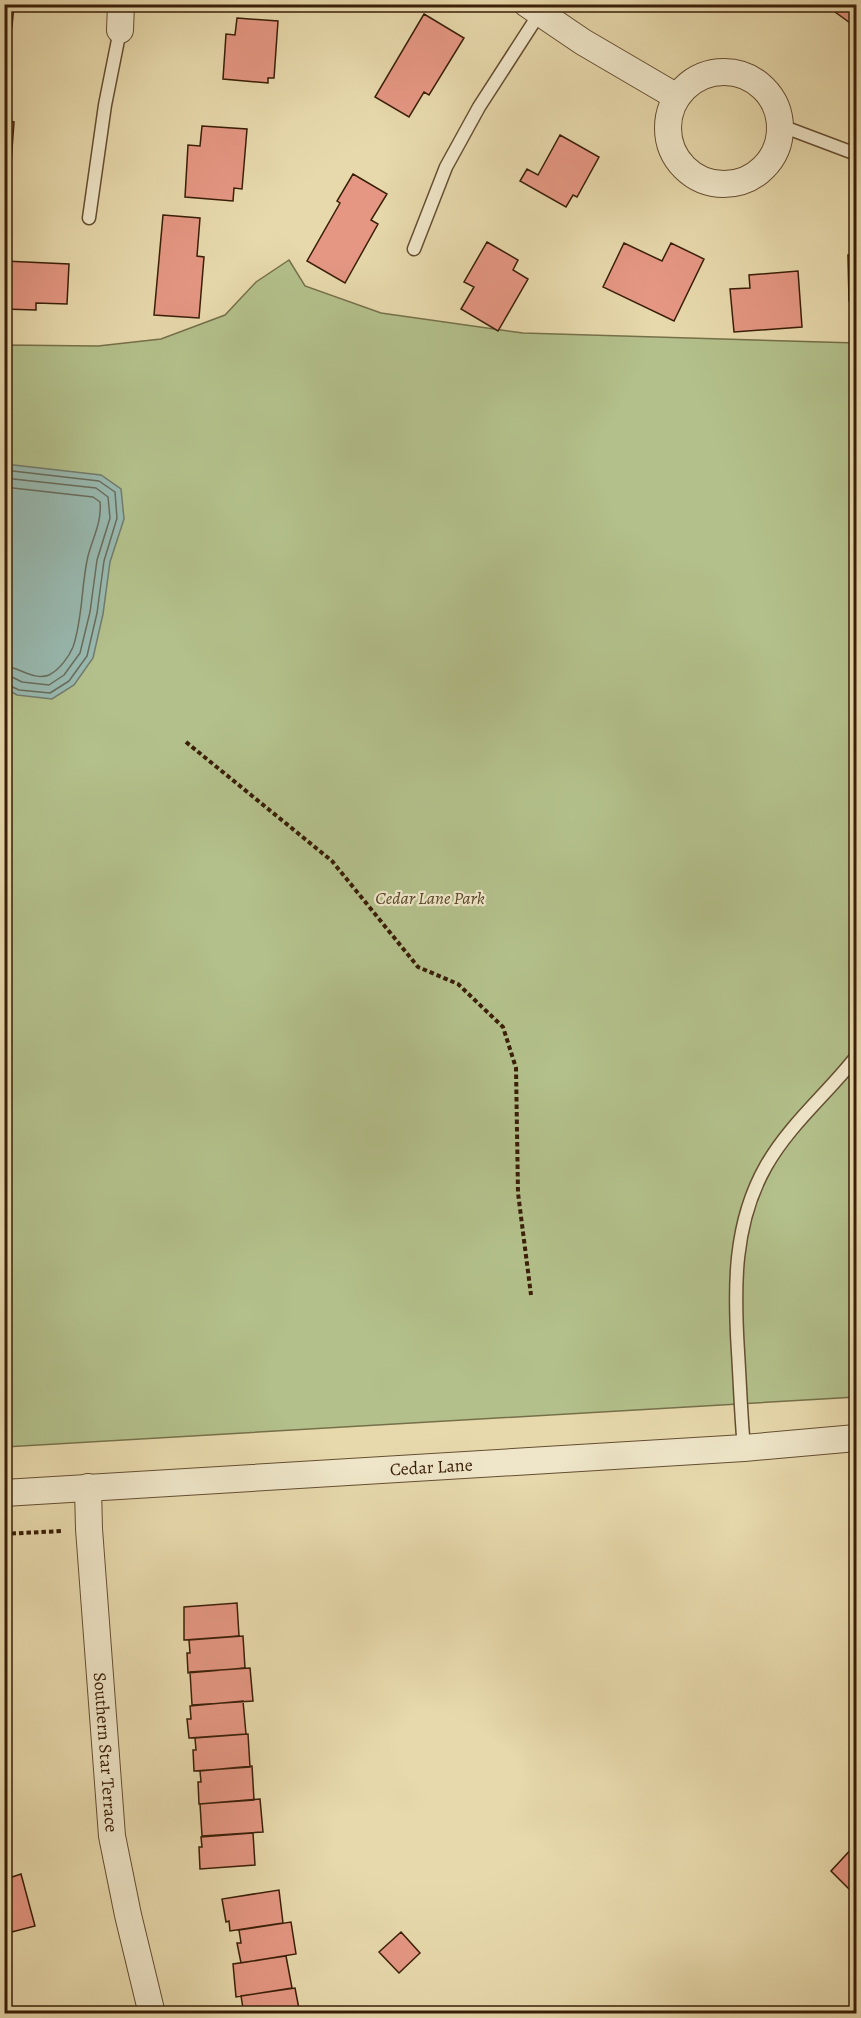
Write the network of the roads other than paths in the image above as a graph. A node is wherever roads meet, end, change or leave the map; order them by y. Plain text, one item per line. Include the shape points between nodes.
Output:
1 (122, 4) edge
2 (533, 9) edge
3 (120, 30) joint
4 (677, 97) junction
5 (779, 125) junction
6 (856, 154) edge
7 (89, 218) dead end
8 (414, 249) dead end
9 (856, 1057) edge
10 (856, 1438) edge
11 (744, 1448) junction
12 (88, 1487) junction
13 (4, 1493) edge
14 (152, 2013) edge

1 - 3 street
2 - 4 street
2 - 8 lane via 446,167
3 - 7 lane
4 - 5 street via 705,75 741,74 770,96
4 - 5 street via 669,114 667,133 672,151 683,167 716,184 753,177 767,164 777,148
5 - 6 lane
9 - 11 lane via 798,1121 766,1165 748,1202 735,1281
10 - 11 street, Cedar Lane
11 - 12 street, Cedar Lane
12 - 13 street, Cedar Lane
12 - 14 street, Southern Star Terrace via 112,1836

